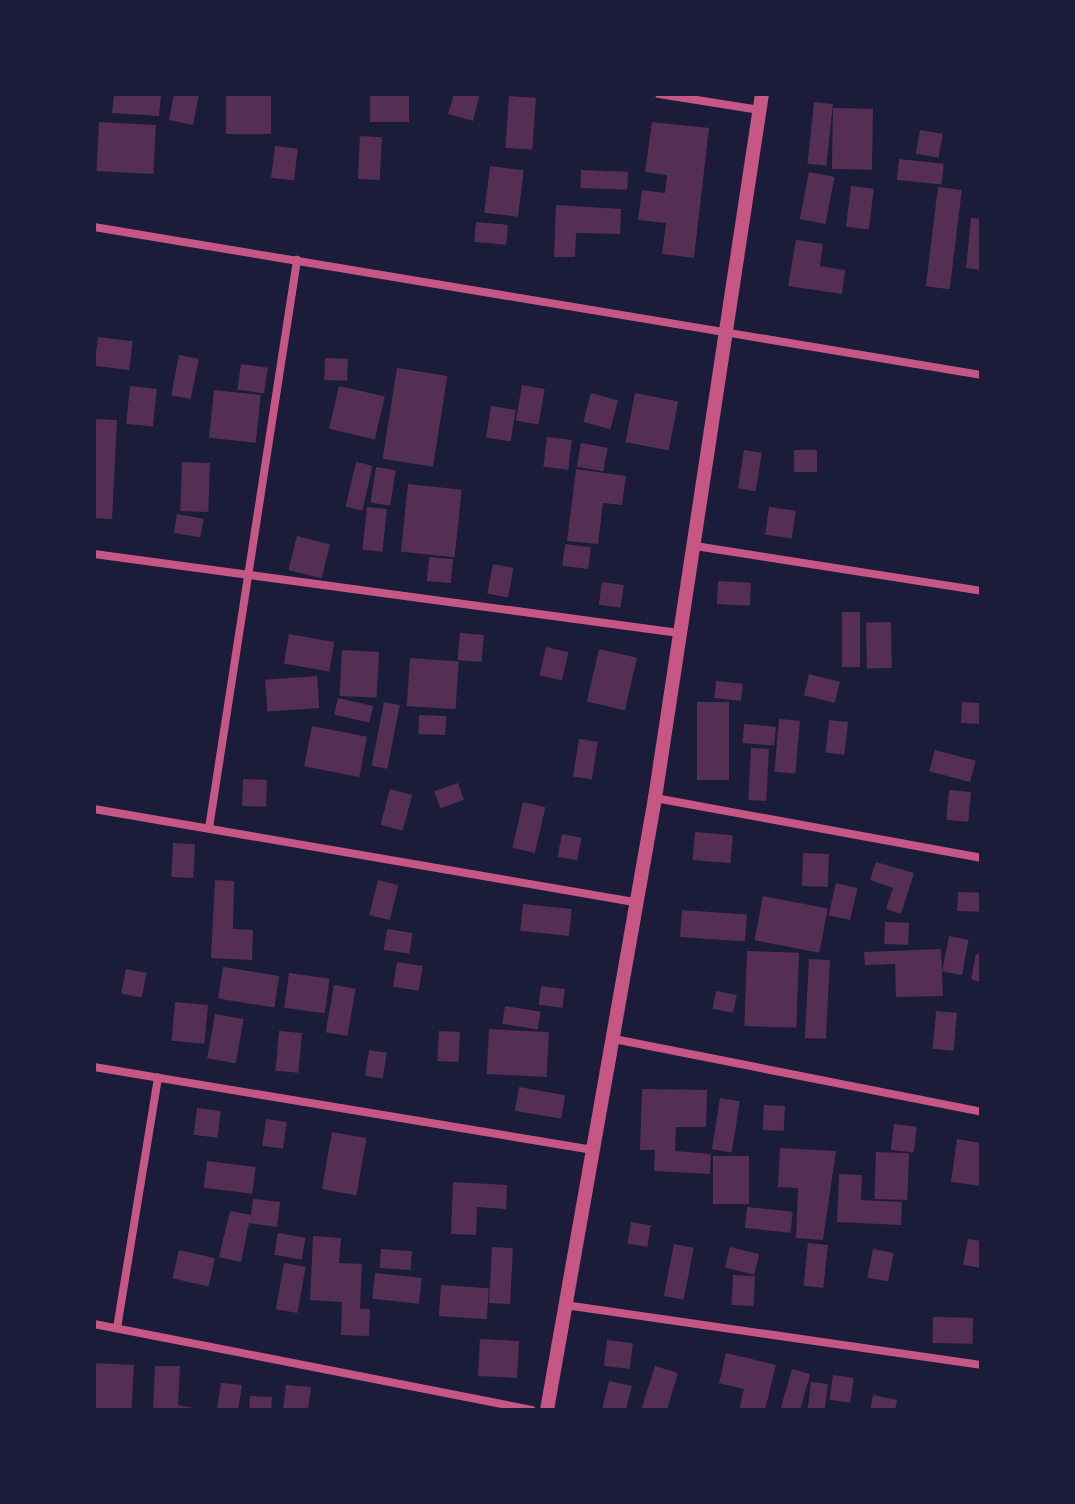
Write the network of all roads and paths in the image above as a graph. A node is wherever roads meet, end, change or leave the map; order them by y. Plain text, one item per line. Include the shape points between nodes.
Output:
1 (659, 94) edge
2 (762, 94) edge
3 (760, 110) junction
4 (94, 227) edge
5 (297, 260) junction
6 (728, 332) junction
7 (981, 375) edge
8 (695, 546) junction
9 (94, 554) edge
10 (250, 580) junction
11 (981, 591) edge
12 (679, 633) junction
13 (655, 798) junction
14 (94, 809) edge
15 (209, 828) junction
16 (981, 858) edge
17 (634, 902) junction
18 (614, 1039) junction
19 (94, 1067) edge
20 (158, 1077) junction
21 (981, 1112) edge
22 (593, 1150) junction
23 (565, 1305) junction
24 (94, 1324) edge
25 (117, 1328) junction
26 (981, 1365) edge
27 (532, 1410) edge
28 (547, 1410) edge

1 - 3 street
2 - 3 street
3 - 6 street
4 - 5 street
5 - 6 street
5 - 10 street
6 - 7 street
6 - 8 street
8 - 11 street
8 - 12 street
9 - 10 street
10 - 12 street
10 - 15 street
12 - 13 street
13 - 16 street
13 - 17 street
14 - 15 street
15 - 17 street
17 - 18 street
18 - 21 street
18 - 22 street
19 - 20 street
20 - 22 street
20 - 25 street
22 - 23 street
23 - 26 street
23 - 28 street
24 - 25 street
25 - 27 street

